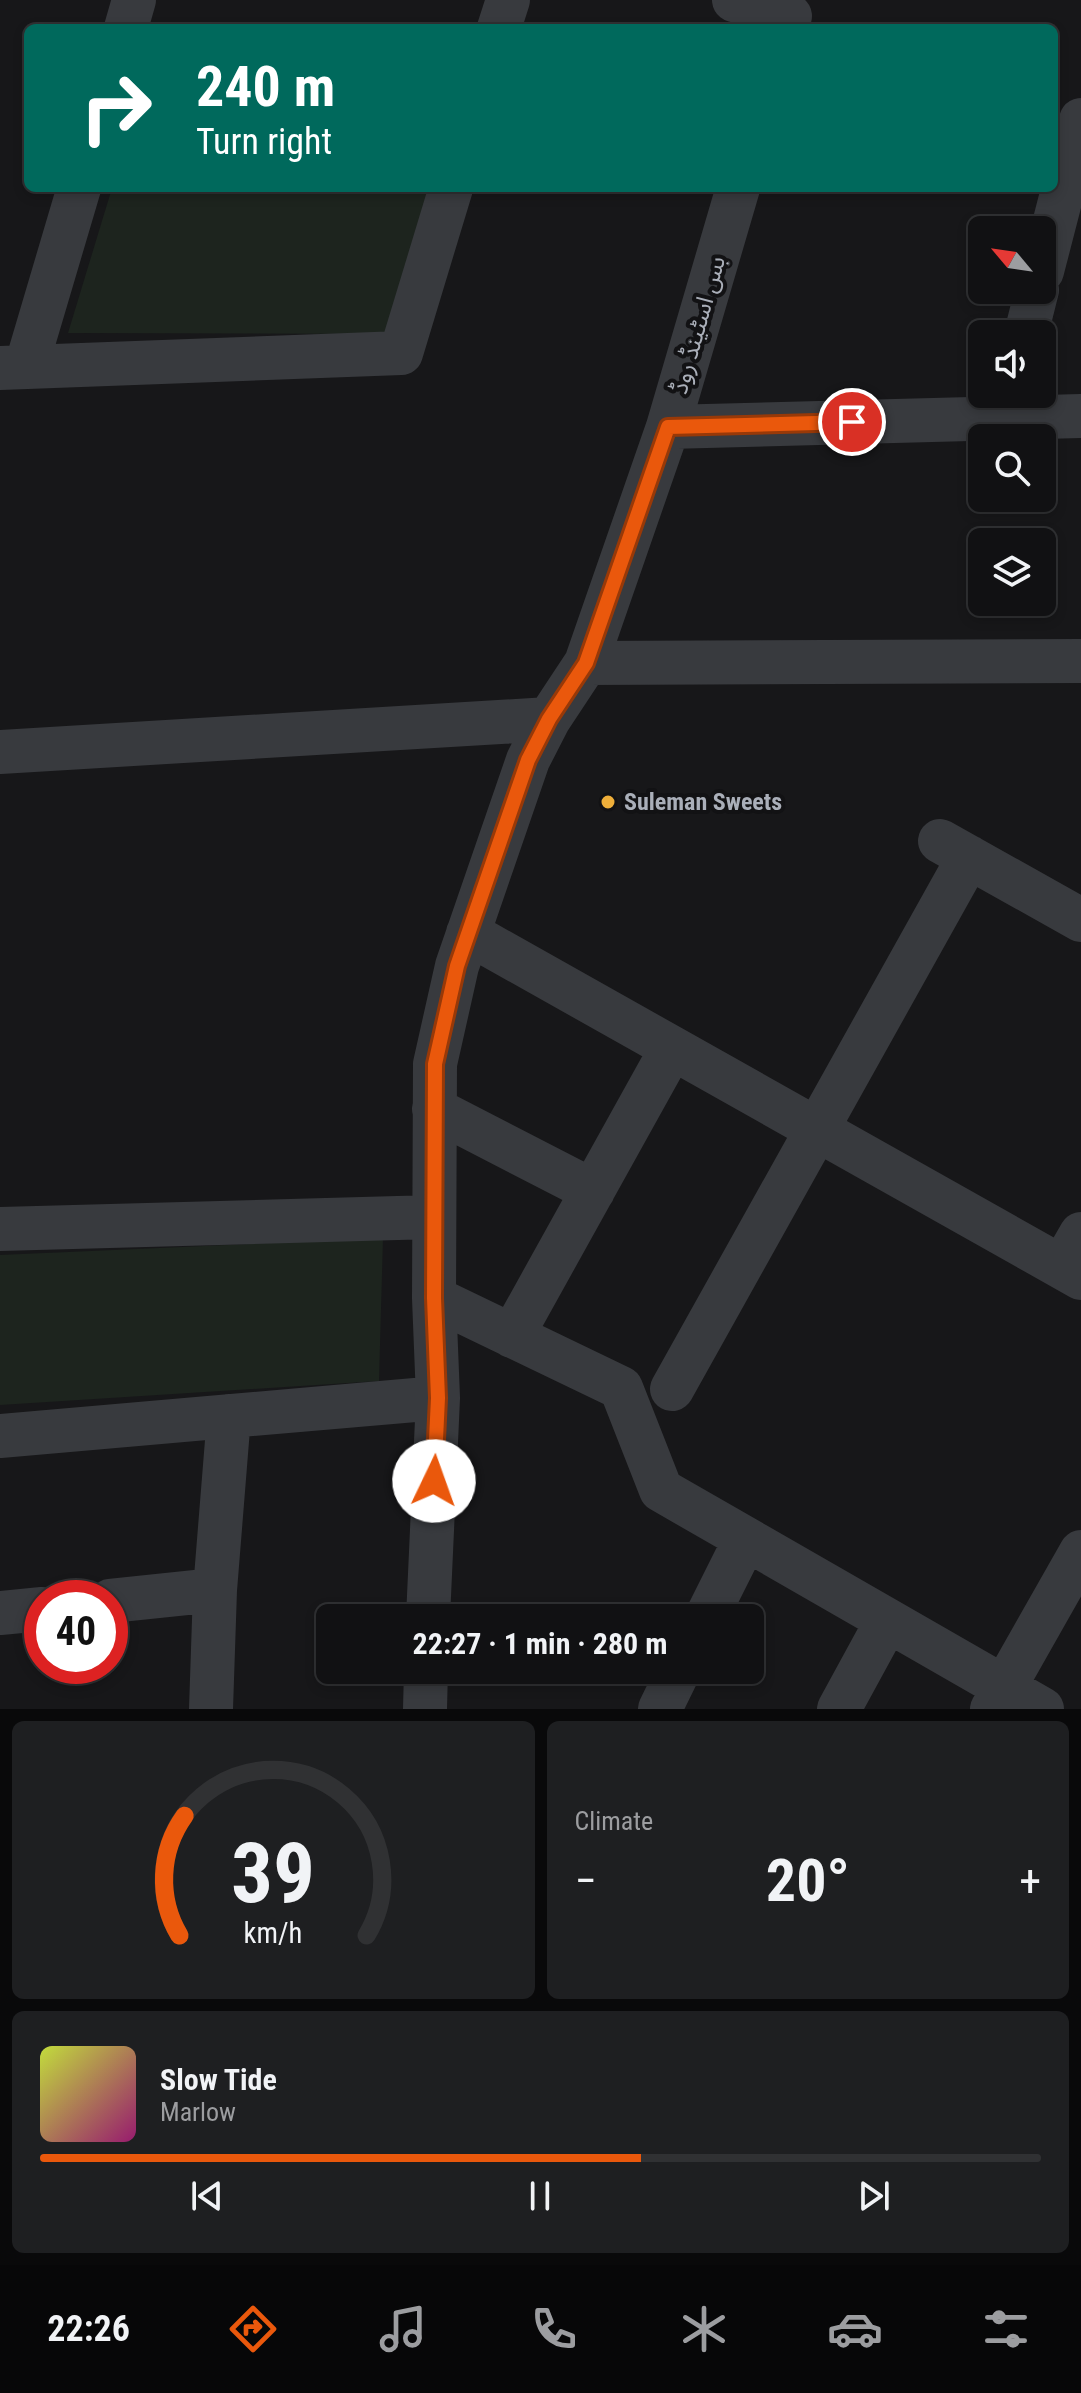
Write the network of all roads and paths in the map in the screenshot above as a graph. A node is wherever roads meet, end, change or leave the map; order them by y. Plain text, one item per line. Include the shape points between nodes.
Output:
1 (134, 0) edge
2 (508, 0) edge
3 (734, 0) edge
4 (790, 15) edge
5 (127, 24) edge
6 (500, 24) edge
7 (1081, 120) edge
8 (78, 192) edge
9 (450, 192) edge
10 (737, 192) edge
11 (1056, 217) edge
12 (13, 368) edge
13 (975, 408) edge
14 (1022, 408) edge
15 (1081, 416) edge
16 (668, 427) junction
17 (1081, 661) edge
18 (586, 663) junction
19 (549, 719) junction
20 (0, 752) edge
21 (1081, 920) edge
22 (468, 933) junction
23 (672, 1048) junction
24 (434, 1109) junction
25 (815, 1128) junction
26 (593, 1191) junction
27 (434, 1217) junction
28 (0, 1229) edge
29 (1075, 1260) edge
30 (434, 1298) junction
31 (512, 1336) junction
32 (672, 1389) dead end
33 (438, 1398) junction
34 (229, 1416) junction
35 (0, 1436) edge
36 (745, 1540) junction
37 (1081, 1552) edge
38 (215, 1590) junction
39 (128, 1599) edge
40 (429, 1604) edge
41 (713, 1604) edge
42 (24, 1611) edge
43 (0, 1613) edge
44 (887, 1621) junction
45 (426, 1684) edge
46 (672, 1684) edge
47 (998, 1698) edge
48 (211, 1709) edge
49 (425, 1709) edge
50 (660, 1709) edge
51 (839, 1709) edge
52 (1042, 1709) edge

1 - 5 street
2 - 6 street
3 - 4 street
7 - 11 street
8 - 12 street
9 - 12 street via 401,353
10 - 16 street, بس اسٹینڈ روڈ
13 - 16 street
14 - 15 street
16 - 18 street, بس اسٹینڈ روڈ
17 - 18 street
18 - 19 street, بس اسٹینڈ روڈ
19 - 20 street
19 - 22 street, بس اسٹینڈ روڈ via 528,760
21 - 25 street via 954,849
22 - 23 street
22 - 24 street, بس اسٹینڈ روڈ via 435,1064
23 - 25 street
23 - 26 street
24 - 26 street
24 - 27 street, بس اسٹینڈ روڈ
25 - 29 street
25 - 32 street
26 - 31 street
27 - 28 street
27 - 30 street, بس اسٹینڈ روڈ
30 - 31 street
30 - 33 street, بس اسٹینڈ روڈ
31 - 36 street via 621,1388 661,1490
33 - 34 street
33 - 40 street, بس اسٹینڈ روڈ
34 - 35 street
34 - 38 street
36 - 41 street
36 - 44 street
37 - 47 street
38 - 39 street
38 - 48 street
42 - 43 street
44 - 47 street
44 - 51 street
45 - 49 street
46 - 50 street
47 - 52 street

